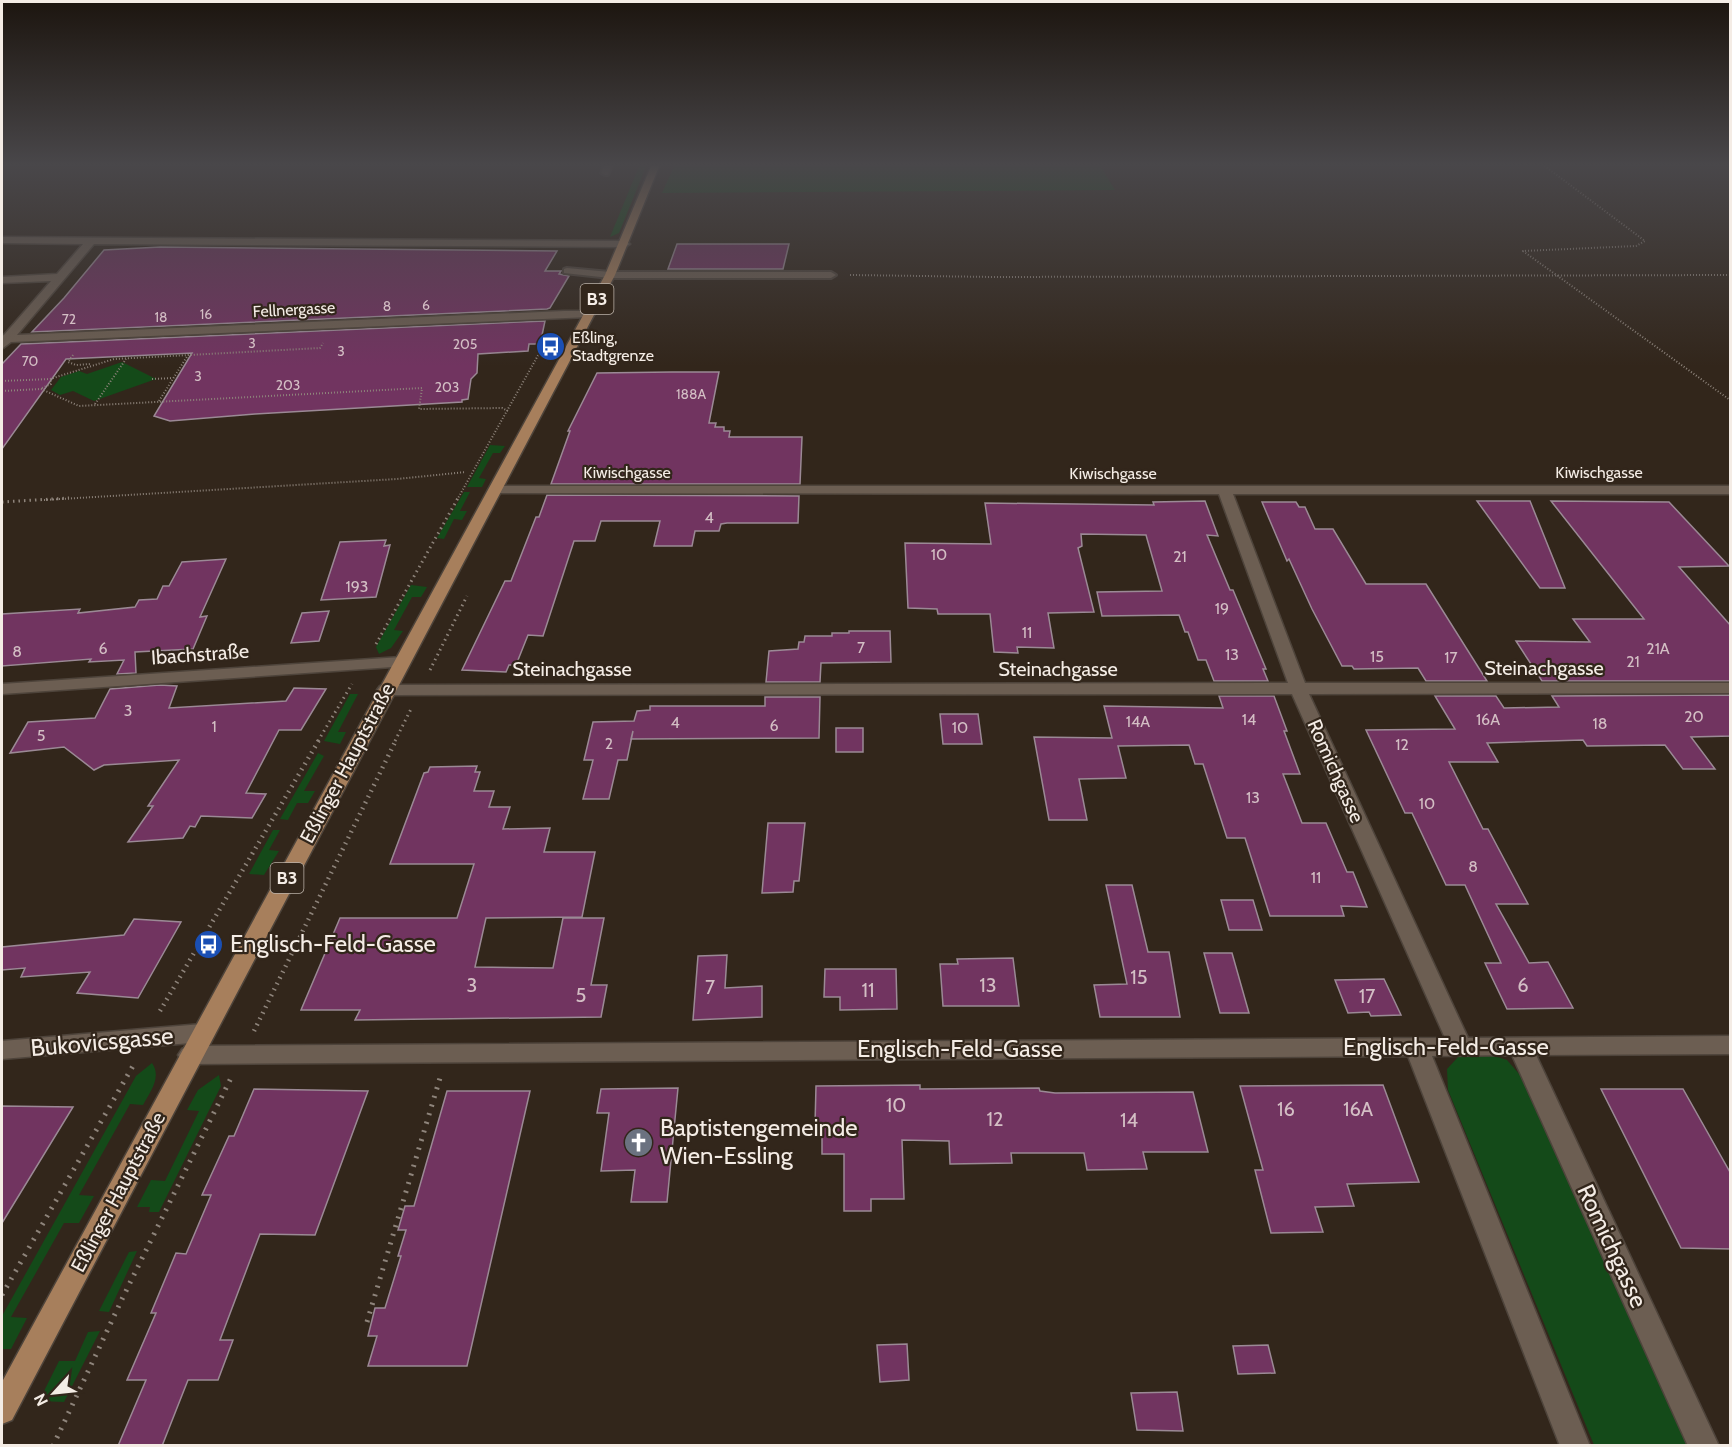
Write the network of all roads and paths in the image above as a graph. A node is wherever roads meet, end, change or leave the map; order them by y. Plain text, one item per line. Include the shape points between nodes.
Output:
1 (630, 232) edge
2 (1632, 232) edge
3 (2, 240) edge
4 (91, 241) junction
5 (625, 244) junction
6 (567, 271) dead end
7 (1553, 274) junction
8 (610, 275) junction
9 (831, 275) joint
10 (1731, 275) edge
11 (59, 277) junction
12 (2, 279) edge
13 (589, 314) junction
14 (332, 324) junction
15 (554, 328) dead end
16 (3, 341) edge
17 (188, 355) junction
18 (127, 358) junction
19 (173, 378) junction
20 (50, 379) junction
21 (152, 379) dead end
22 (2, 381) edge
23 (41, 389) junction
24 (2, 391) edge
25 (1731, 400) edge
26 (158, 401) junction
27 (94, 405) junction
28 (507, 411) junction
29 (538, 411) junction
30 (466, 472) dead end
31 (496, 490) junction
32 (1731, 490) edge
33 (1226, 491) junction
34 (2, 502) edge
35 (375, 645) dead end
36 (401, 662) junction
37 (354, 682) dead end
38 (1731, 688) edge
39 (2, 689) edge
40 (386, 690) junction
41 (1299, 690) junction
42 (416, 699) dead end
43 (155, 1020) dead end
44 (202, 1033) junction
45 (254, 1033) dead end
46 (1731, 1045) edge
47 (1416, 1046) junction
48 (1460, 1046) junction
49 (1521, 1047) junction
50 (2, 1050) edge
51 (448, 1053) junction
52 (138, 1054) dead end
53 (190, 1055) junction
54 (235, 1070) dead end
55 (2, 1295) edge
56 (368, 1322) dead end
57 (2, 1410) edge
58 (53, 1446) edge
59 (1575, 1446) edge
60 (1704, 1446) edge

1 - 5 main road, B3
2 - 7 path via 1645,241 1635,246 1523,251
3 - 4 street
4 - 5 street
4 - 11 street
5 - 8 main road, Eßlinger Hauptstraße / B3
6 - 8 lane
7 - 9 path
7 - 10 path
7 - 25 path
8 - 9 lane
8 - 13 main road, Eßlinger Hauptstraße / B3
11 - 12 street
11 - 16 street
13 - 14 street, Fellnergasse
13 - 29 main road, Eßlinger Hauptstraße / B3
14 - 16 street, Fellnergasse
14 - 17 path via 320,348
15 - 28 path
17 - 18 path
17 - 19 path
18 - 20 path
18 - 27 path
19 - 21 path
19 - 26 path
20 - 22 path
20 - 23 path via 51,384
23 - 24 path
23 - 27 path via 79,406
26 - 27 path
26 - 28 path via 422,388 419,410
28 - 29 path
28 - 35 path
29 - 31 main road, Eßlinger Hauptstraße / B3
30 - 34 path via 397,480
31 - 33 street, Kiwischgasse
31 - 36 main road, Eßlinger Hauptstraße / B3
32 - 33 street, Kiwischgasse
33 - 41 street, Romichgasse
36 - 39 street, Ibachstraße
36 - 40 main road, Eßlinger Hauptstraße / B3
37 - 43 path
38 - 41 street, Steinachgasse
40 - 41 street, Steinachgasse
40 - 44 main road, Eßlinger Hauptstraße / B3
41 - 48 street, Romichgasse
42 - 45 path
44 - 50 street, Bukovicsgasse
44 - 53 main road, Eßlinger Hauptstraße / B3
46 - 49 street, Englisch-Feld-Gasse
47 - 48 street, Englisch-Feld-Gasse
47 - 51 street, Englisch-Feld-Gasse
47 - 59 street
48 - 49 street, Englisch-Feld-Gasse
49 - 60 street, Romichgasse
51 - 53 street, Englisch-Feld-Gasse
51 - 56 path
52 - 55 path
53 - 57 main road, Eßlinger Hauptstraße / B3
54 - 58 path

